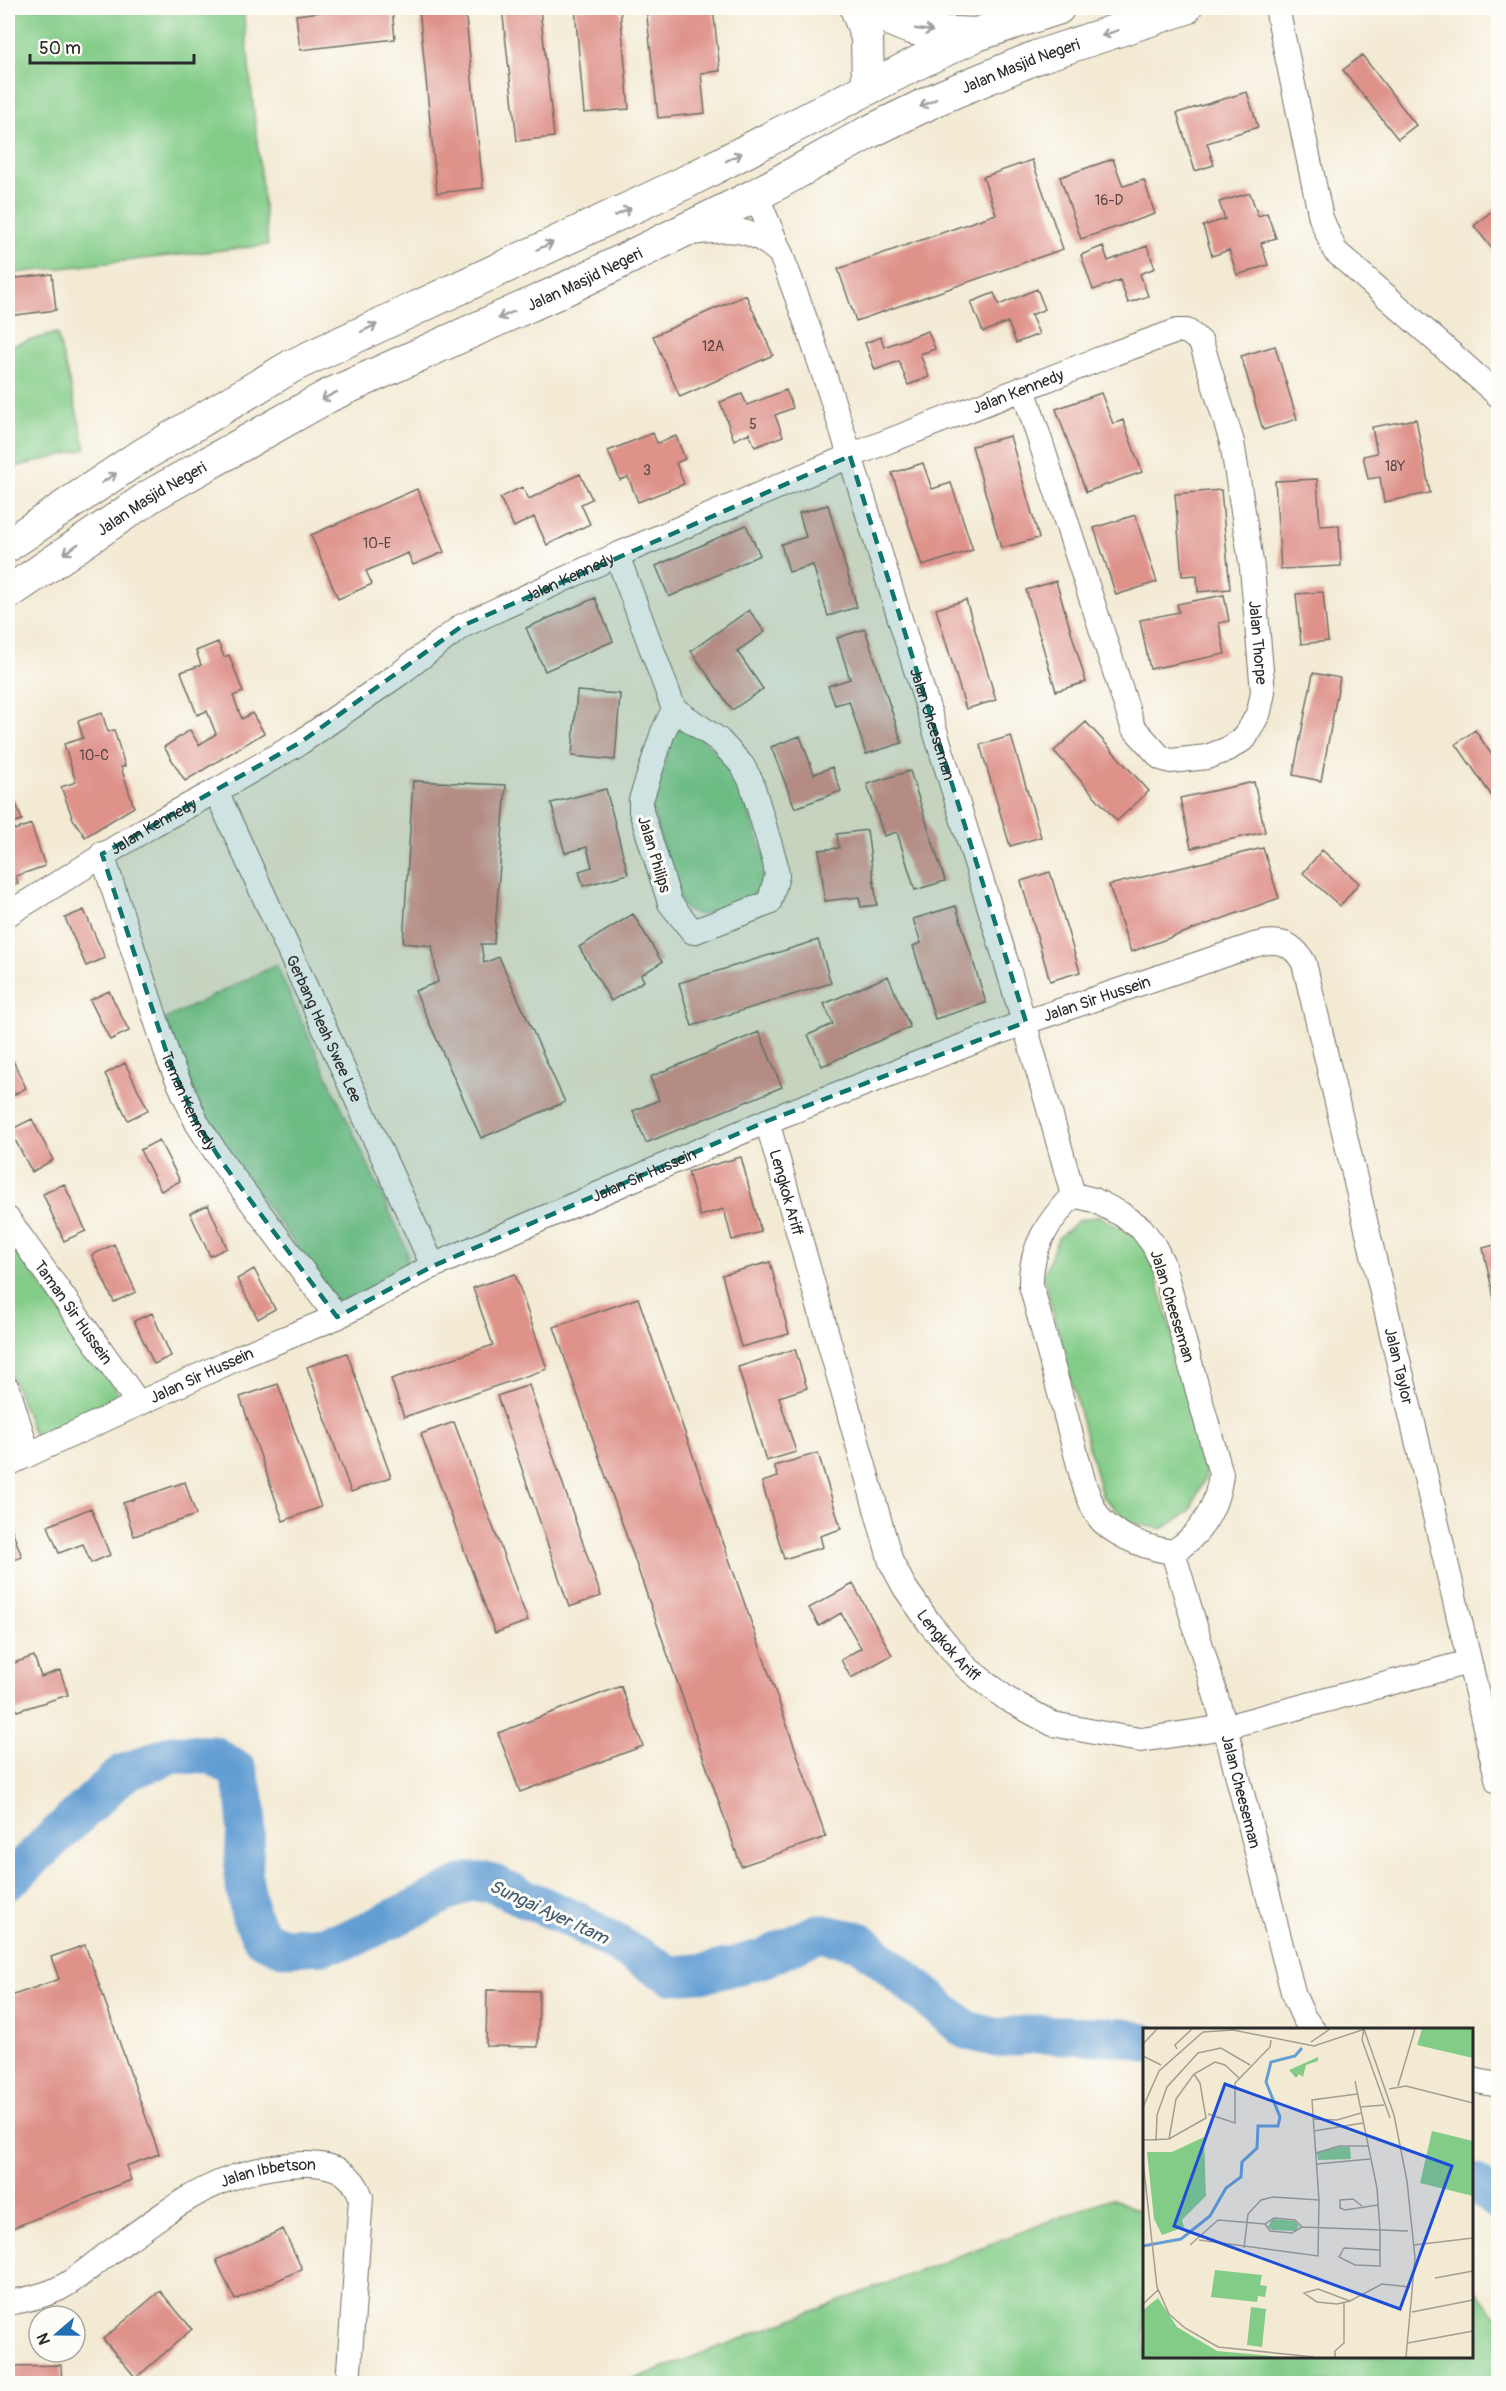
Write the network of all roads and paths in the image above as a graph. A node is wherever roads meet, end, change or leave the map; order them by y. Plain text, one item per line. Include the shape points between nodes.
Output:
1 (856, 8) edge
2 (878, 8) edge
3 (1058, 8) edge
4 (1185, 8) edge
5 (1277, 8) edge
6 (978, 34) junction
7 (868, 87) junction
8 (682, 184) junction
9 (756, 195) junction
10 (673, 236) junction
11 (783, 255) junction
12 (1177, 332) joint
13 (1023, 388) junction
14 (1498, 395) edge
15 (850, 456) junction
16 (8, 545) edge
17 (617, 555) junction
18 (8, 593) edge
19 (674, 709) junction
20 (216, 791) junction
21 (102, 854) junction
22 (8, 914) edge
23 (1297, 951) joint
24 (1026, 1022) junction
25 (767, 1121) junction
26 (1073, 1195) junction
27 (8, 1219) edge
28 (433, 1266) junction
29 (337, 1317) junction
30 (8, 1389) edge
31 (139, 1404) junction
32 (18, 1459) edge
33 (1173, 1552) junction
34 (1469, 1662) junction
35 (1226, 1727) junction
36 (1498, 1782) edge
37 (1312, 2028) edge
38 (1473, 2080) edge
39 (1498, 2085) edge
40 (8, 2303) edge
41 (348, 2384) edge

1 - 7 street via 867,37
2 -> 6 street via 897,24 918,30
3 - 6 highway
4 -> 9 highway, Jalan Masjid Negeri via 1037,57 941,97
5 - 14 street via 1321,218 1335,251
6 - 7 highway
8 -> 7 highway
8 - 9 highway via 727,183
16 -> 8 highway via 133,461 292,366
9 - 10 highway, Jalan Masjid Negeri
9 - 11 street, Jalan Cheeseman
10 - 11 street via 734,229 765,238
10 -> 18 highway, Jalan Masjid Negeri via 566,289 328,396 152,495
11 - 15 street, Jalan Cheeseman
12 - 13 street, Jalan Kennedy
12 - 13 street, Jalan Thorpe via 1187,331 1201,342 1232,442 1252,568 1263,692 1259,712 1245,738 1207,757 1171,761 1161,758 1133,726
13 - 15 street, Jalan Kennedy
15 - 17 street, Jalan Kennedy
15 - 24 street, Jalan Cheeseman
17 - 19 street
17 - 20 street, Jalan Kennedy via 462,626 301,742
19 - 19 street, Jalan Philips via 719,740 742,765 773,848 777,876 769,903 693,932 670,903 641,811 641,800
20 - 21 street, Jalan Kennedy
20 - 28 street, Gerbang Heah Swee Lee
21 - 22 street, Jalan Kennedy
21 - 29 street, Taman Kennedy via 169,1060 193,1115 222,1162
23 - 24 street, Jalan Sir Hussein via 1286,944 1268,941
23 - 34 street, Jalan Taylor via 1307,977
24 - 25 street, Jalan Sir Hussein
24 - 26 street, Jalan Cheeseman
25 - 28 street, Jalan Sir Hussein
25 - 35 street, Lengkok Ariff via 882,1536 904,1588 930,1624 968,1668 1007,1699 1053,1725 1142,1740
26 - 33 street via 1042,1234 1031,1277 1084,1484 1092,1507 1120,1534
26 - 33 street, Jalan Cheeseman via 1108,1206 1141,1228 1162,1262 1221,1474 1216,1501 1201,1529
27 - 31 street, Taman Sir Hussein
28 - 29 street, Jalan Sir Hussein
29 - 31 street, Jalan Sir Hussein
30 - 32 street
31 - 32 street, Jalan Sir Hussein
33 - 35 street, Jalan Cheeseman
34 - 35 street, Lengkok Ariff
34 - 36 street, Jalan Taylor
35 - 37 street, Jalan Cheeseman via 1294,1996
38 - 39 street
40 - 41 street, Jalan Ibbetson via 60,2288 203,2188 241,2173 276,2166 317,2163 334,2167 352,2179 361,2197

